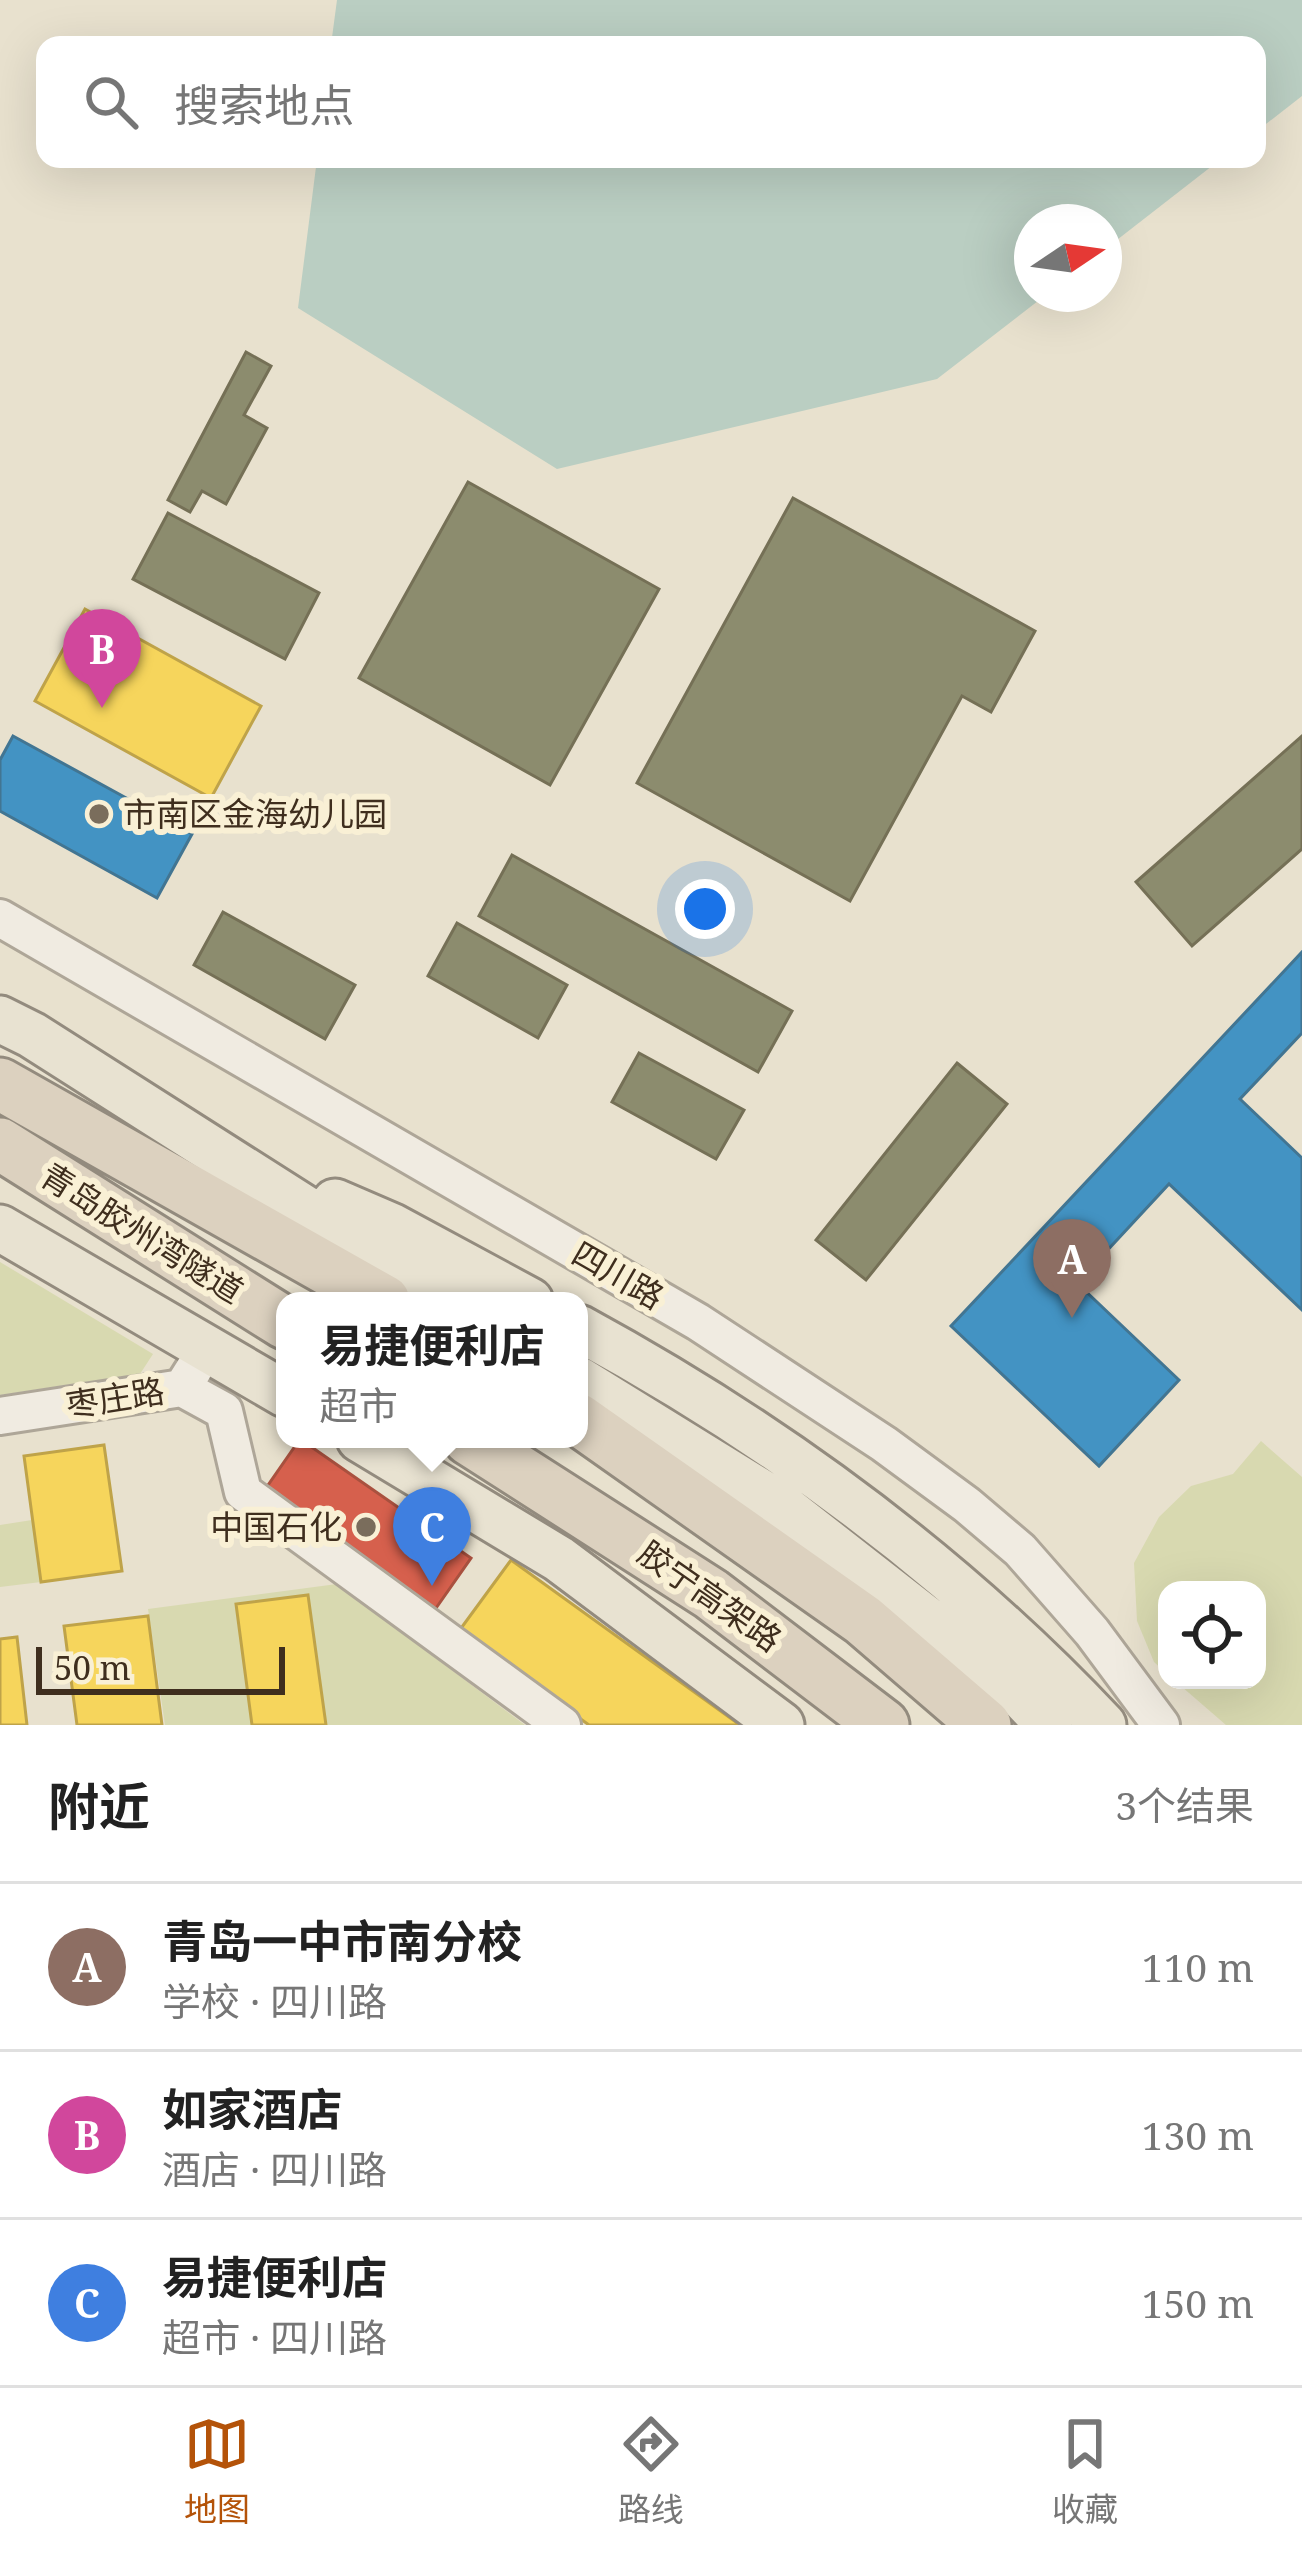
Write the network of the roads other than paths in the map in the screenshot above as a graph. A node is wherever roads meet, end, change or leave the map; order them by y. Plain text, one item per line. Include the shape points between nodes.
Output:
1 (0, 918) edge
2 (0, 1019) edge
3 (0, 1084) edge
4 (0, 1144) edge
5 (206, 1146) junction
6 (0, 1228) edge
7 (368, 1292) edge
8 (436, 1292) edge
9 (513, 1292) edge
10 (276, 1317) edge
11 (588, 1333) edge
12 (207, 1347) junction
13 (588, 1386) edge
14 (182, 1388) junction
15 (276, 1389) edge
16 (0, 1415) edge
17 (588, 1426) edge
18 (375, 1448) edge
19 (483, 1448) edge
20 (562, 1725) edge
21 (781, 1725) edge
22 (883, 1725) edge
23 (985, 1725) edge
24 (1048, 1725) edge
25 (1103, 1725) edge
26 (1161, 1725) edge

1 - 26 street, 四川路 via 698,1322 884,1444 1019,1550
2 - 5 main road
3 - 7 highway
4 - 10 highway, 青岛胶州湾隧道
5 - 8 main road
5 - 9 main road via 393,1227
6 - 12 main road
11 - 25 main road via 764,1439 884,1524
12 - 14 street, 枣庄路
12 - 15 main road
13 - 24 main road via 775,1501 1012,1686
14 - 16 street, 枣庄路
14 - 20 street via 224,1411 243,1492
17 - 23 highway via 863,1620
18 - 21 main road via 559,1559
19 - 22 highway, 胶宁高架路 via 743,1616

